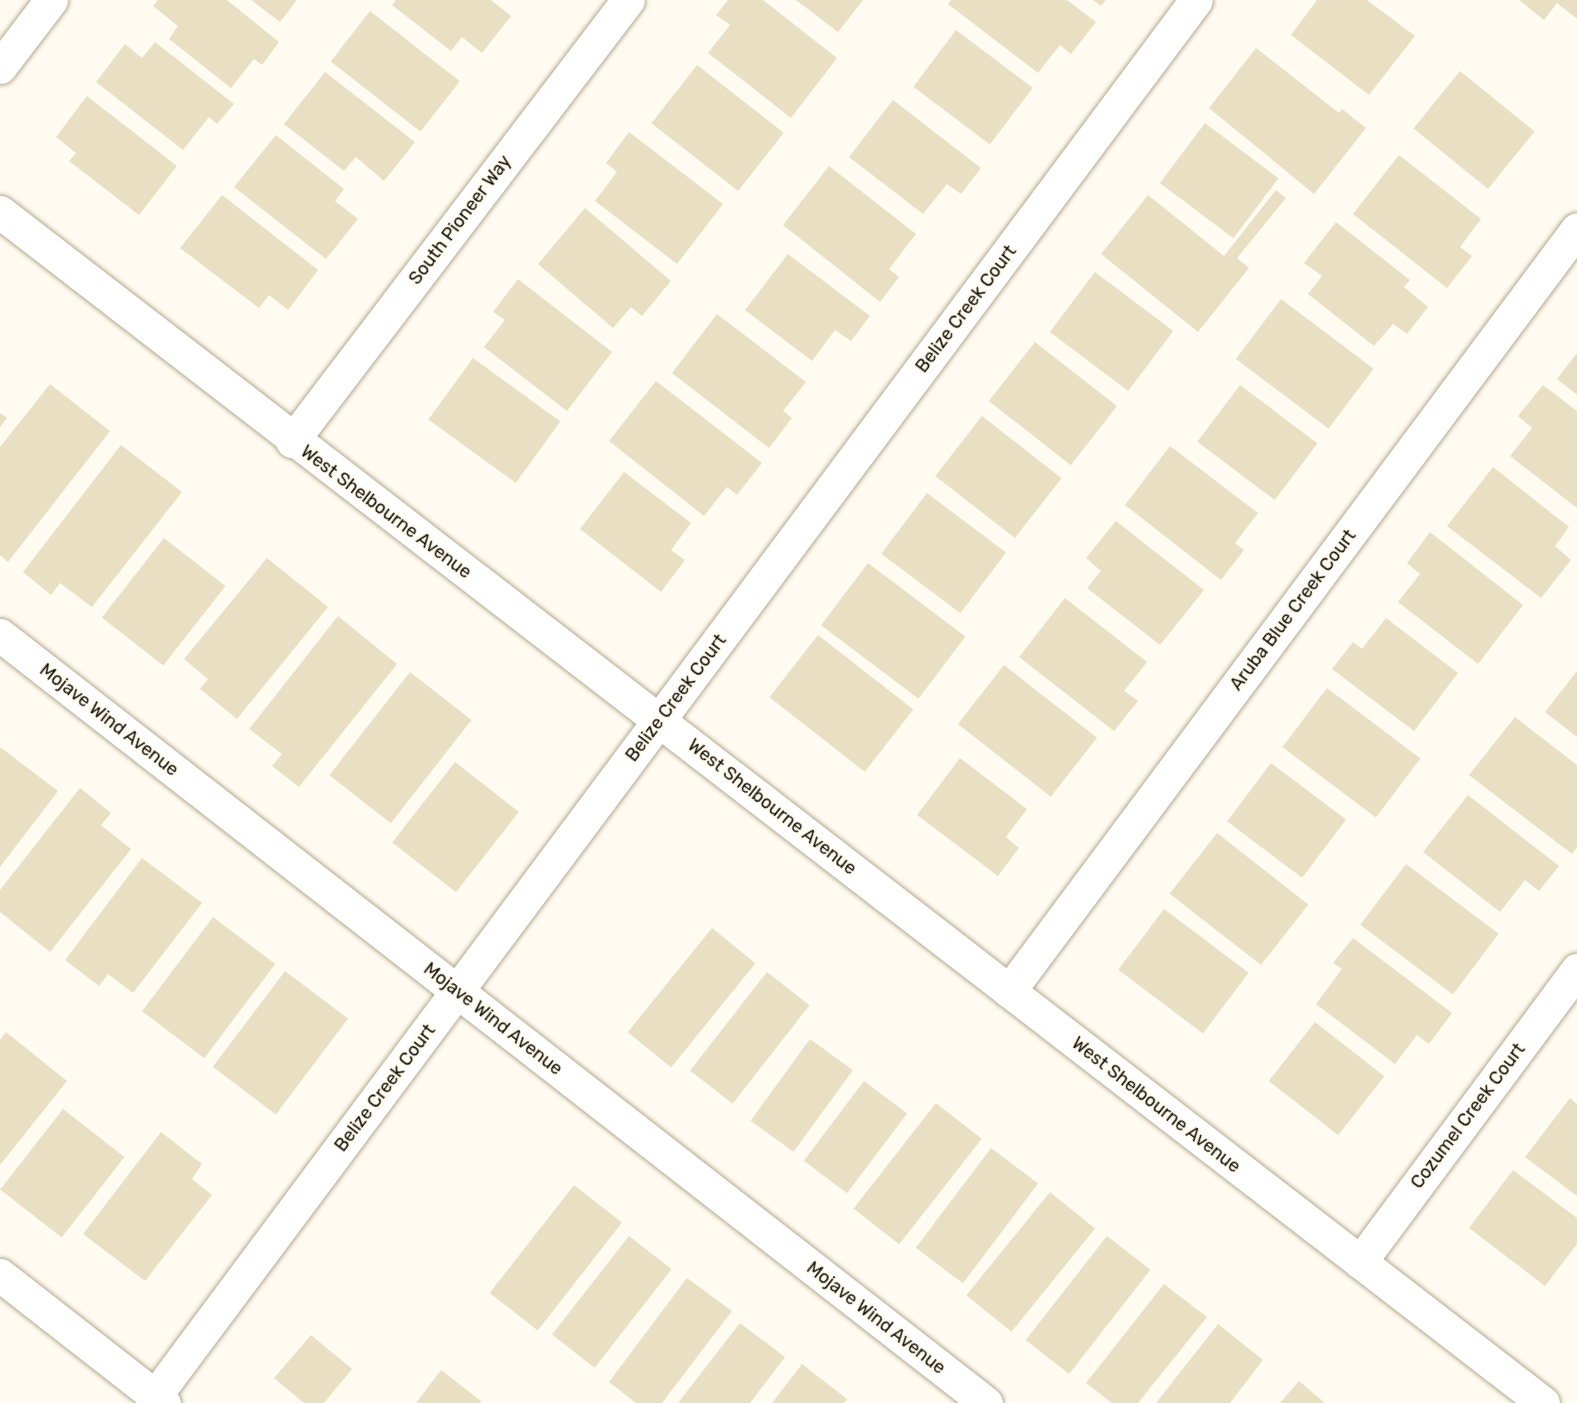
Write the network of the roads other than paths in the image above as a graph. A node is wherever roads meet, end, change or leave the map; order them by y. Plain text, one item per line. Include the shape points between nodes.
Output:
1 (51, 0) edge
2 (628, 0) edge
3 (1196, 0) edge
4 (0, 67) edge
5 (0, 212) edge
6 (1577, 229) edge
7 (292, 441) junction
8 (0, 635) edge
9 (659, 720) junction
10 (1577, 970) edge
11 (457, 991) junction
12 (1009, 991) junction
13 (1360, 1262) junction
14 (0, 1275) edge
15 (160, 1400) edge
16 (986, 1403) edge
17 (1543, 1403) edge

1 - 4 street
2 - 7 street, South Pioneer Way
3 - 9 street, Belize Creek Court
5 - 7 street, West Shelbourne Avenue
6 - 12 street, Aruba Blue Creek Court
7 - 9 street, West Shelbourne Avenue
8 - 11 street, Mojave Wind Avenue
9 - 11 street, Belize Creek Court
9 - 12 street, West Shelbourne Avenue
10 - 13 street, Cozumel Creek Court
11 - 15 street, Belize Creek Court
11 - 16 street, Mojave Wind Avenue
12 - 13 street, West Shelbourne Avenue
13 - 17 street, West Shelbourne Avenue
14 - 15 street

